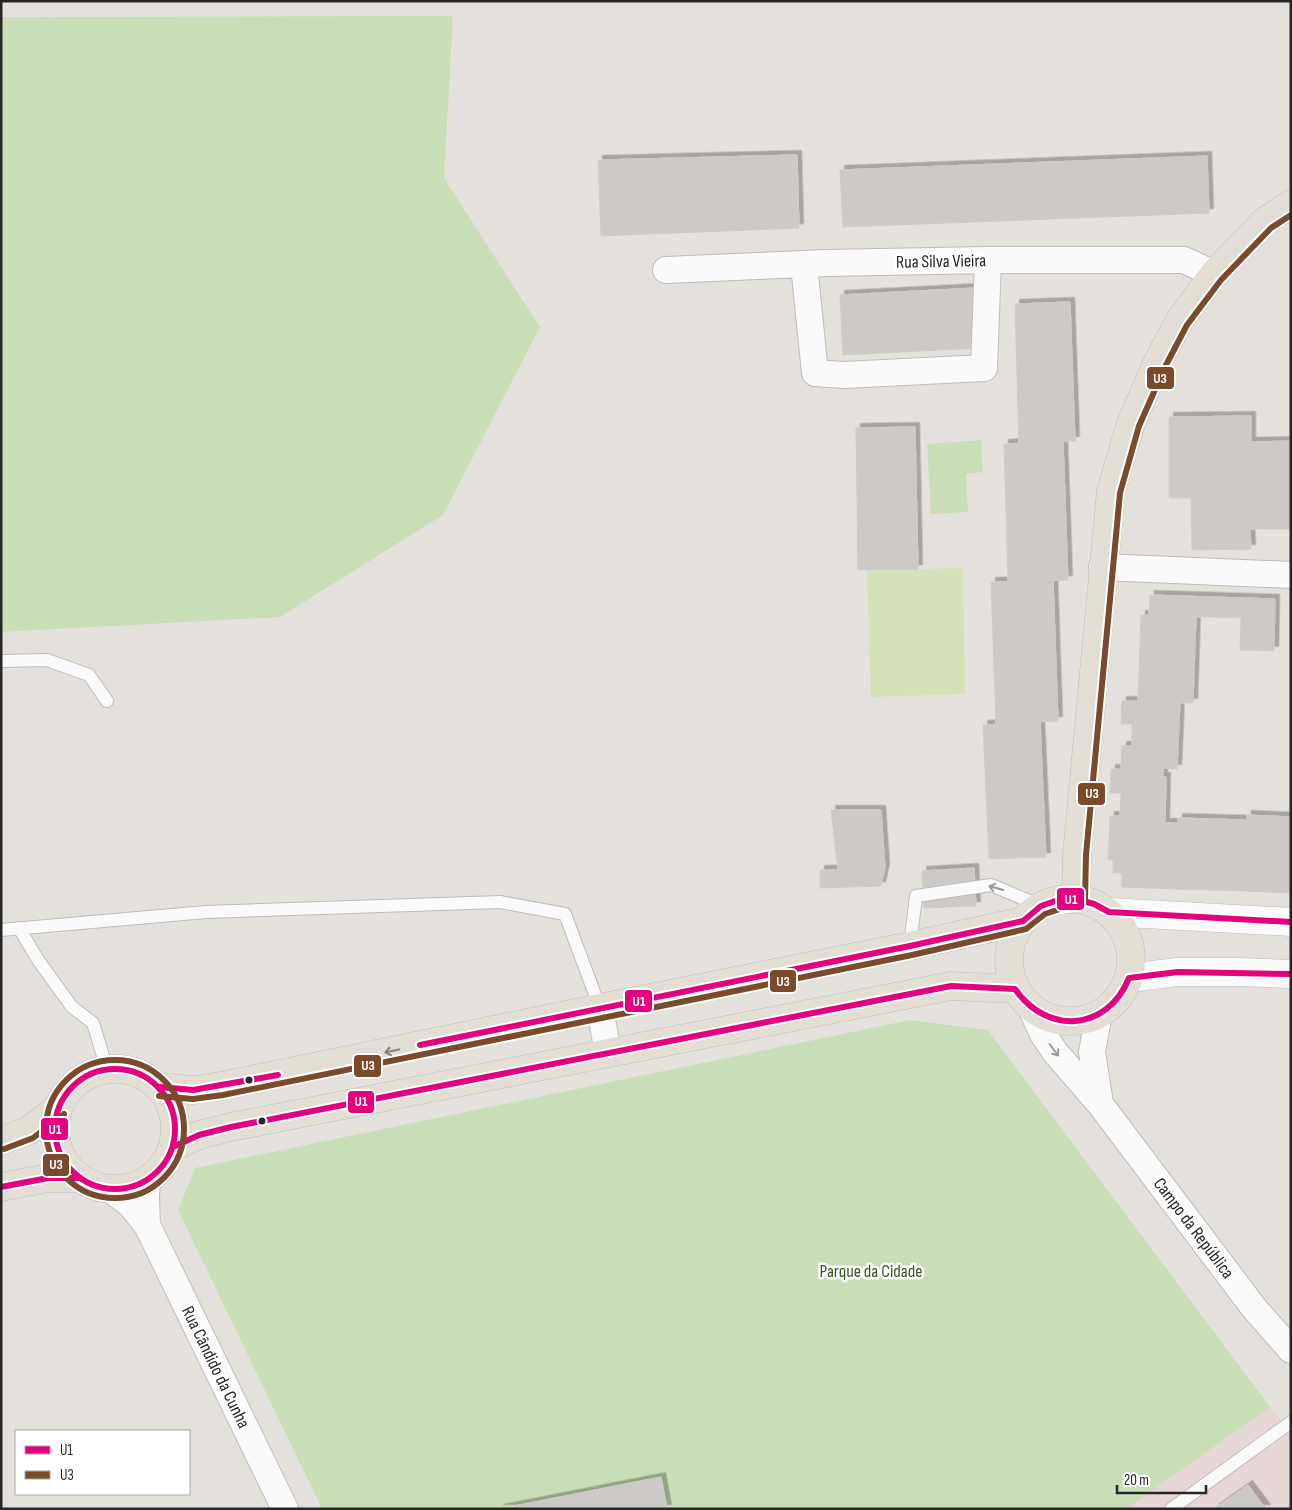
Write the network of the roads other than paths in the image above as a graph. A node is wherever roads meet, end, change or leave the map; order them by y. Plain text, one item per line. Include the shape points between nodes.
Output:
1 (1291, 204) edge
2 (988, 260) junction
3 (804, 265) junction
4 (666, 270) dead end
5 (1214, 274) junction
6 (1102, 568) junction
7 (1291, 575) edge
8 (1, 661) edge
9 (107, 701) dead end
10 (1076, 899) junction
11 (1109, 912) junction
12 (1032, 913) junction
13 (1291, 922) edge
14 (19, 928) junction
15 (1, 930) edge
16 (910, 946) junction
17 (1291, 974) edge
18 (1129, 978) junction
19 (1023, 998) junction
20 (600, 1008) junction
21 (1099, 1014) junction
22 (608, 1053) junction
23 (107, 1069) junction
24 (160, 1087) junction
25 (1100, 1104) junction
26 (59, 1107) junction
27 (1, 1141) edge
28 (173, 1147) junction
29 (80, 1178) junction
30 (148, 1180) junction
31 (1, 1187) edge
32 (110, 1189) junction
33 (147, 1225) junction
34 (1291, 1350) edge
35 (1291, 1422) edge
36 (285, 1509) edge
37 (1172, 1509) edge

1 - 5 main road via 1265,220
2 - 3 street, Rua Silva Vieira
2 - 3 street via 984,368 844,375 815,373
2 - 5 street, Rua Silva Vieira via 1184,260
3 - 4 street, Rua Silva Vieira
5 - 6 main road via 1180,320 1131,423 1111,491
6 - 7 street
6 - 10 main road via 1077,854
8 - 9 lane via 47,660 89,675
10 - 11 main road
10 - 12 main road via 1058,900
11 - 13 main road
11 - 18 main road via 1129,942
12 - 16 main road
12 -> 16 lane via 991,885 916,896
12 - 19 main road via 1013,937 1008,954 1010,972
14 - 15 lane
14 - 20 lane via 206,912 500,902 565,914
14 - 23 lane via 72,1006 93,1023
16 - 20 main road
17 - 18 main road via 1178,972
18 - 21 main road via 1112,1005
19 - 21 main road via 1046,1017 1064,1021 1082,1020
19 - 22 main road via 951,986
19 -> 25 street, Campo da República via 1055,1052
20 - 22 street
20 -> 24 main road via 221,1086 193,1090
21 - 25 street, Campo da República via 1092,1052
22 - 28 main road via 231,1127 199,1135
23 - 24 main road via 126,1069
23 - 26 main road via 87,1075 70,1088
24 - 28 main road via 171,1103 176,1122
25 - 34 street, Campo da República via 1254,1308
26 - 27 main road via 28,1131
26 - 29 main road via 54,1126 57,1147 67,1166
28 - 30 main road via 168,1159
29 - 31 main road via 48,1178
29 - 32 main road
30 - 32 main road via 140,1185
30 - 33 street, Rua Cândido da Cunha
32 - 33 street, Rua Cândido da Cunha via 130,1204
33 - 36 street, Rua Cândido da Cunha
35 - 37 lane

